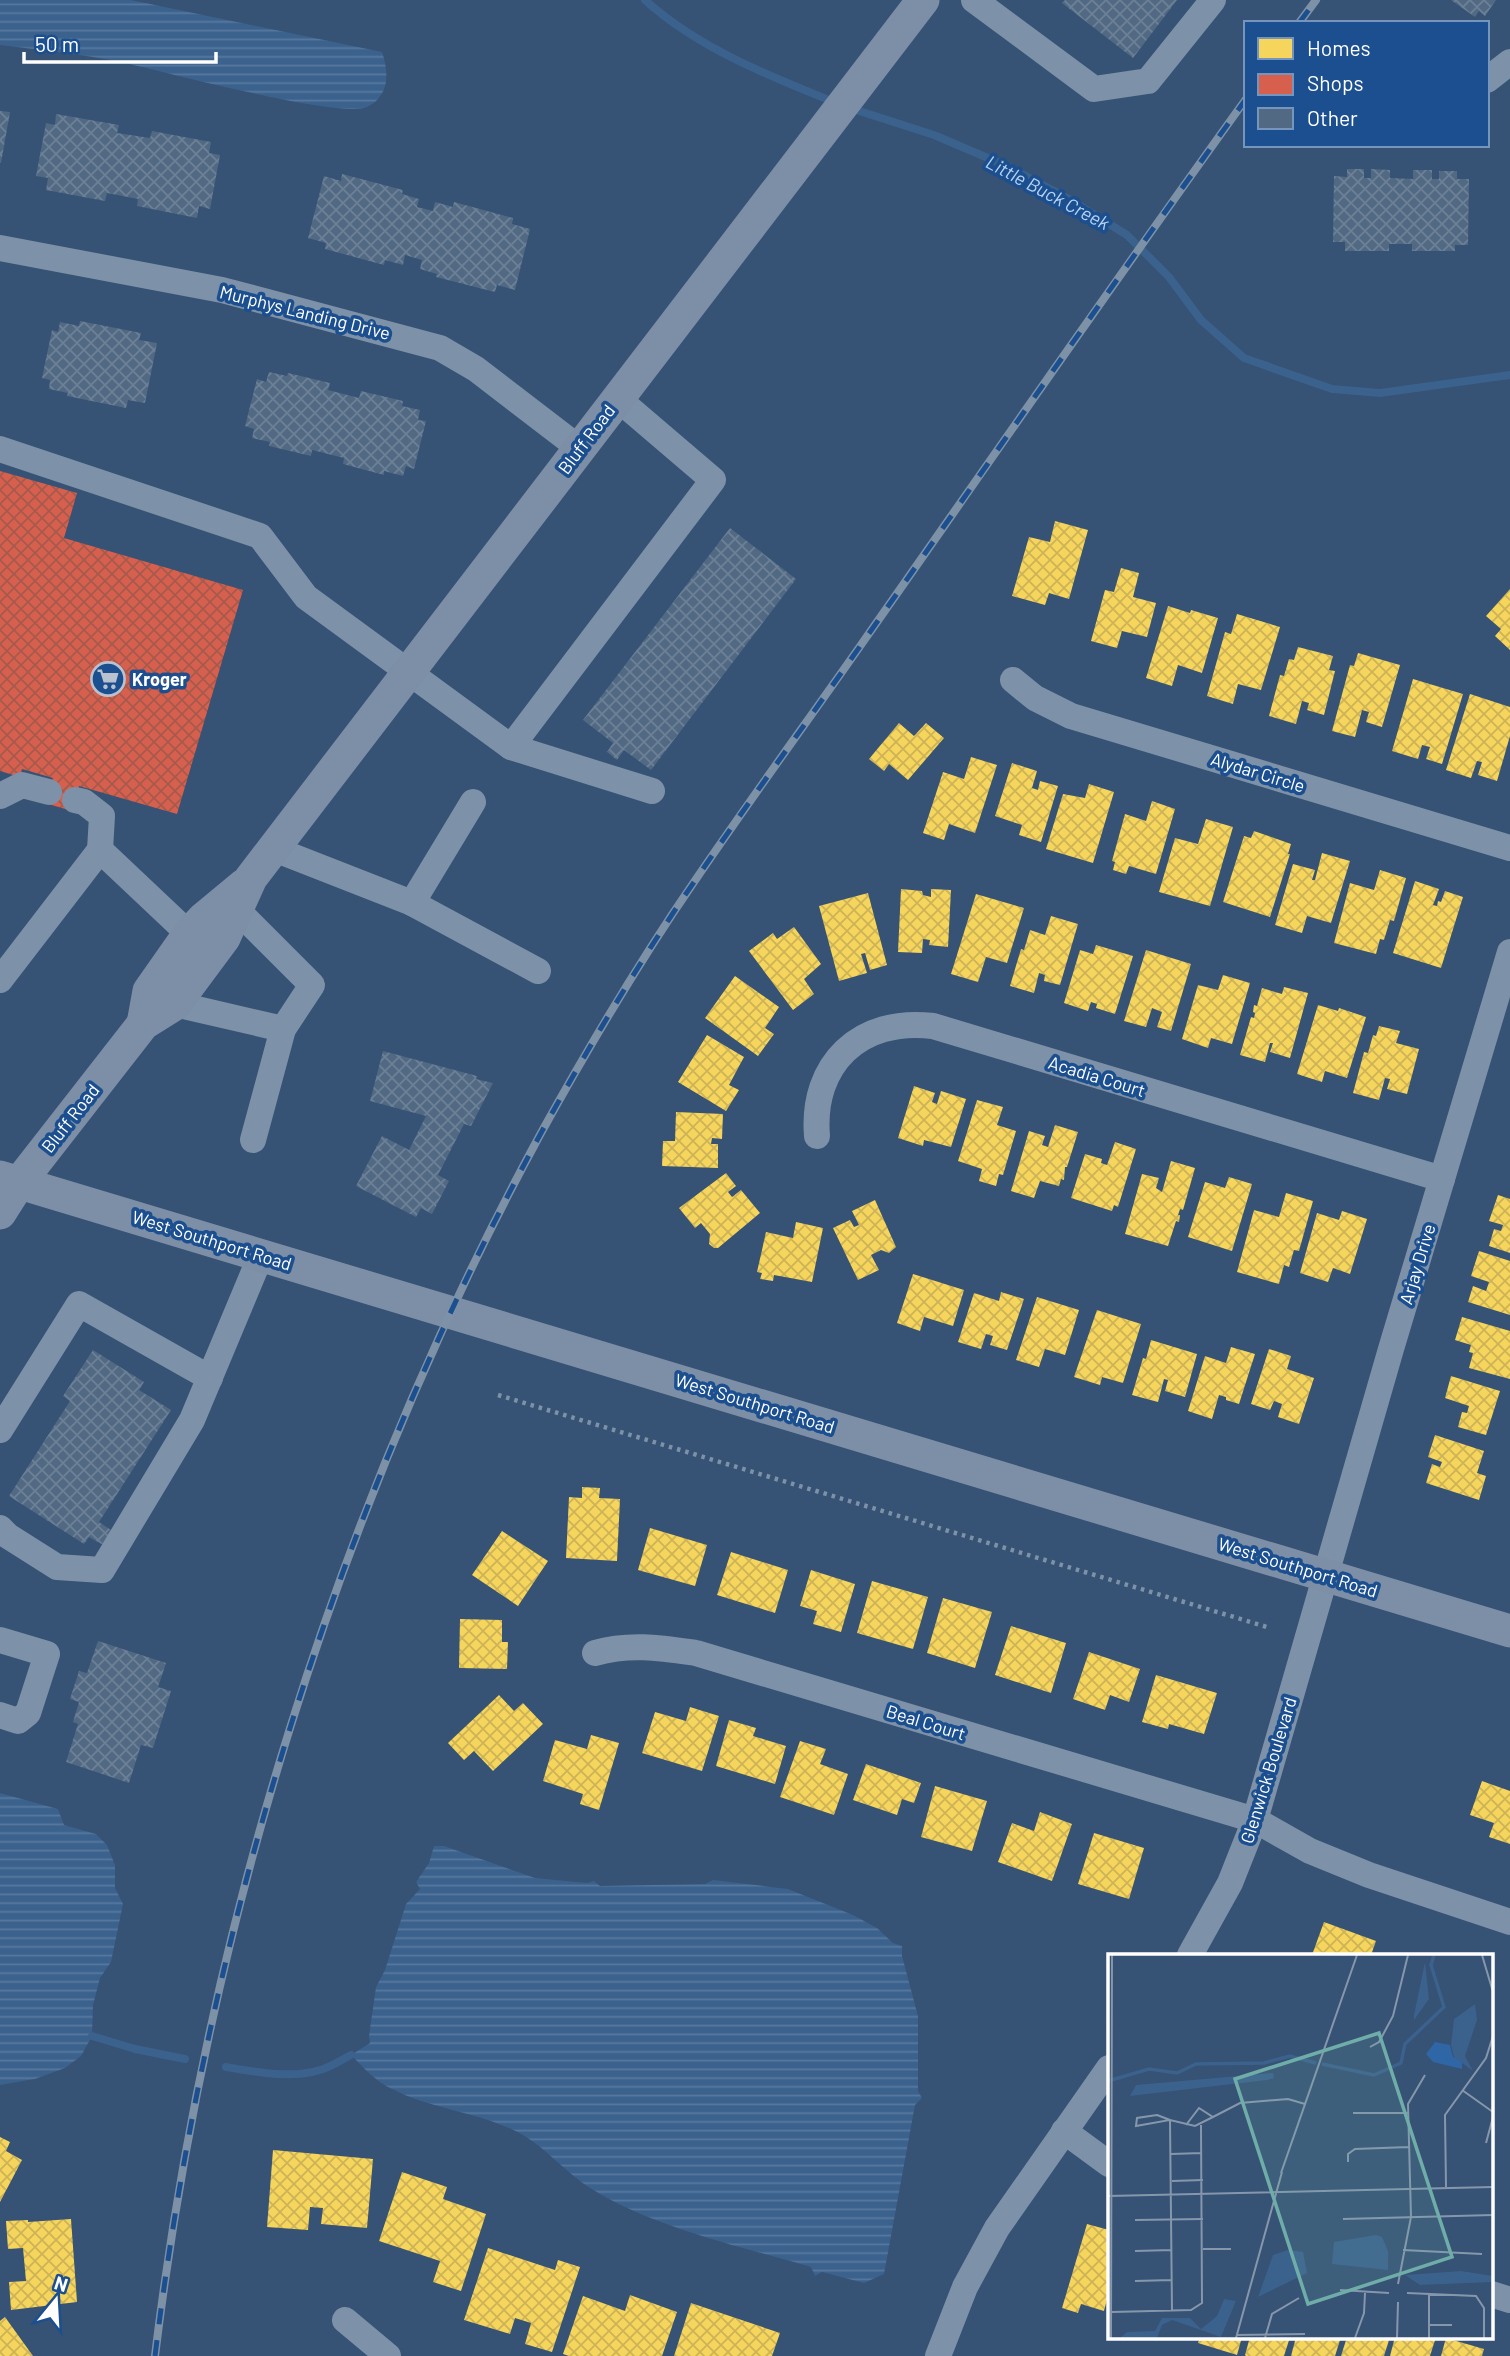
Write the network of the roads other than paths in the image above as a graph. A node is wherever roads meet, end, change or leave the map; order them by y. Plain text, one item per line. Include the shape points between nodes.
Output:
1 (923, 0) edge
2 (974, 0) edge
3 (1213, 0) edge
4 (1510, 62) edge
5 (1489, 78) edge
6 (0, 248) edge
7 (617, 398) junction
8 (579, 448) junction
9 (0, 449) edge
10 (409, 672) junction
11 (1013, 680) dead end
12 (511, 747) junction
13 (48, 792) dead end
14 (652, 792) dead end
15 (0, 796) edge
16 (75, 800) dead end
17 (473, 802) dead end
18 (1510, 848) edge
19 (274, 849) junction
20 (100, 850) junction
21 (251, 878) junction
22 (412, 903) junction
23 (236, 909) junction
24 (189, 934) junction
25 (1510, 952) edge
26 (538, 971) dead end
27 (0, 980) edge
28 (175, 1004) junction
29 (143, 1024) junction
30 (283, 1029) junction
31 (817, 1136) dead end
32 (253, 1140) dead end
33 (1442, 1179) junction
34 (10, 1180) edge
35 (0, 1213) edge
36 (261, 1255) junction
37 (210, 1378) junction
38 (0, 1430) edge
39 (0, 1528) edge
40 (1325, 1576) junction
41 (1510, 1631) edge
42 (0, 1640) edge
43 (595, 1653) dead end
44 (0, 1715) edge
45 (1255, 1820) junction
46 (1510, 1922) edge
47 (1190, 1954) edge
48 (1108, 2069) edge
49 (1064, 2131) junction
50 (1108, 2163) edge
51 (1492, 2294) edge
52 (1510, 2300) edge
53 (345, 2320) dead end
54 (388, 2356) edge
55 (939, 2356) edge

1 - 7 main road, Bluff Road
2 - 3 street via 1094,89 1148,81
4 - 5 street
6 - 8 street, Murphys Landing Drive via 222,290 440,348 476,369
7 - 8 main road, Bluff Road
7 - 12 street via 713,480
8 - 10 main road, Bluff Road
9 - 10 street via 260,536 306,597
10 - 12 street
10 - 19 main road, Bluff Road
11 - 18 street, Alydar Circle via 1035,698 1071,716
12 - 14 street
13 - 15 street via 22,785
16 - 20 street via 102,816
17 - 22 street
19 - 21 main road, Bluff Road
19 - 22 street
20 - 24 street
20 - 27 street
21 - 23 main road, Bluff Road
21 - 24 main road, Bluff Road
22 - 26 street
23 - 28 main road, Bluff Road via 224,938
23 - 30 street via 312,985
24 - 29 main road, Bluff Road via 149,991
25 - 33 street, Arjay Drive
28 - 29 main road, Bluff Road
28 - 30 street
29 - 34 main road, Bluff Road
30 - 32 street
31 - 33 street, Acadia Court via 819,1092 842,1053 885,1029 921,1025
33 - 40 street, Arjay Drive
34 - 35 main road, Bluff Road
34 - 36 main road, West Southport Road
36 - 37 street
36 - 40 main road, West Southport Road
37 - 38 street via 79,1304
37 - 39 street via 192,1420 102,1570 57,1567
40 - 41 main road, West Southport Road
40 - 45 street, Glenwick Boulevard
42 - 44 street via 47,1654 29,1713 18,1721
43 - 45 street, Beal Court via 659,1646 696,1653
45 - 46 street, Beal Court via 1310,1851 1369,1875
45 - 47 street, Glenwick Boulevard via 1230,1883
48 - 49 street
49 - 50 street
49 - 55 street via 980,2257
51 - 52 street
53 - 54 street

